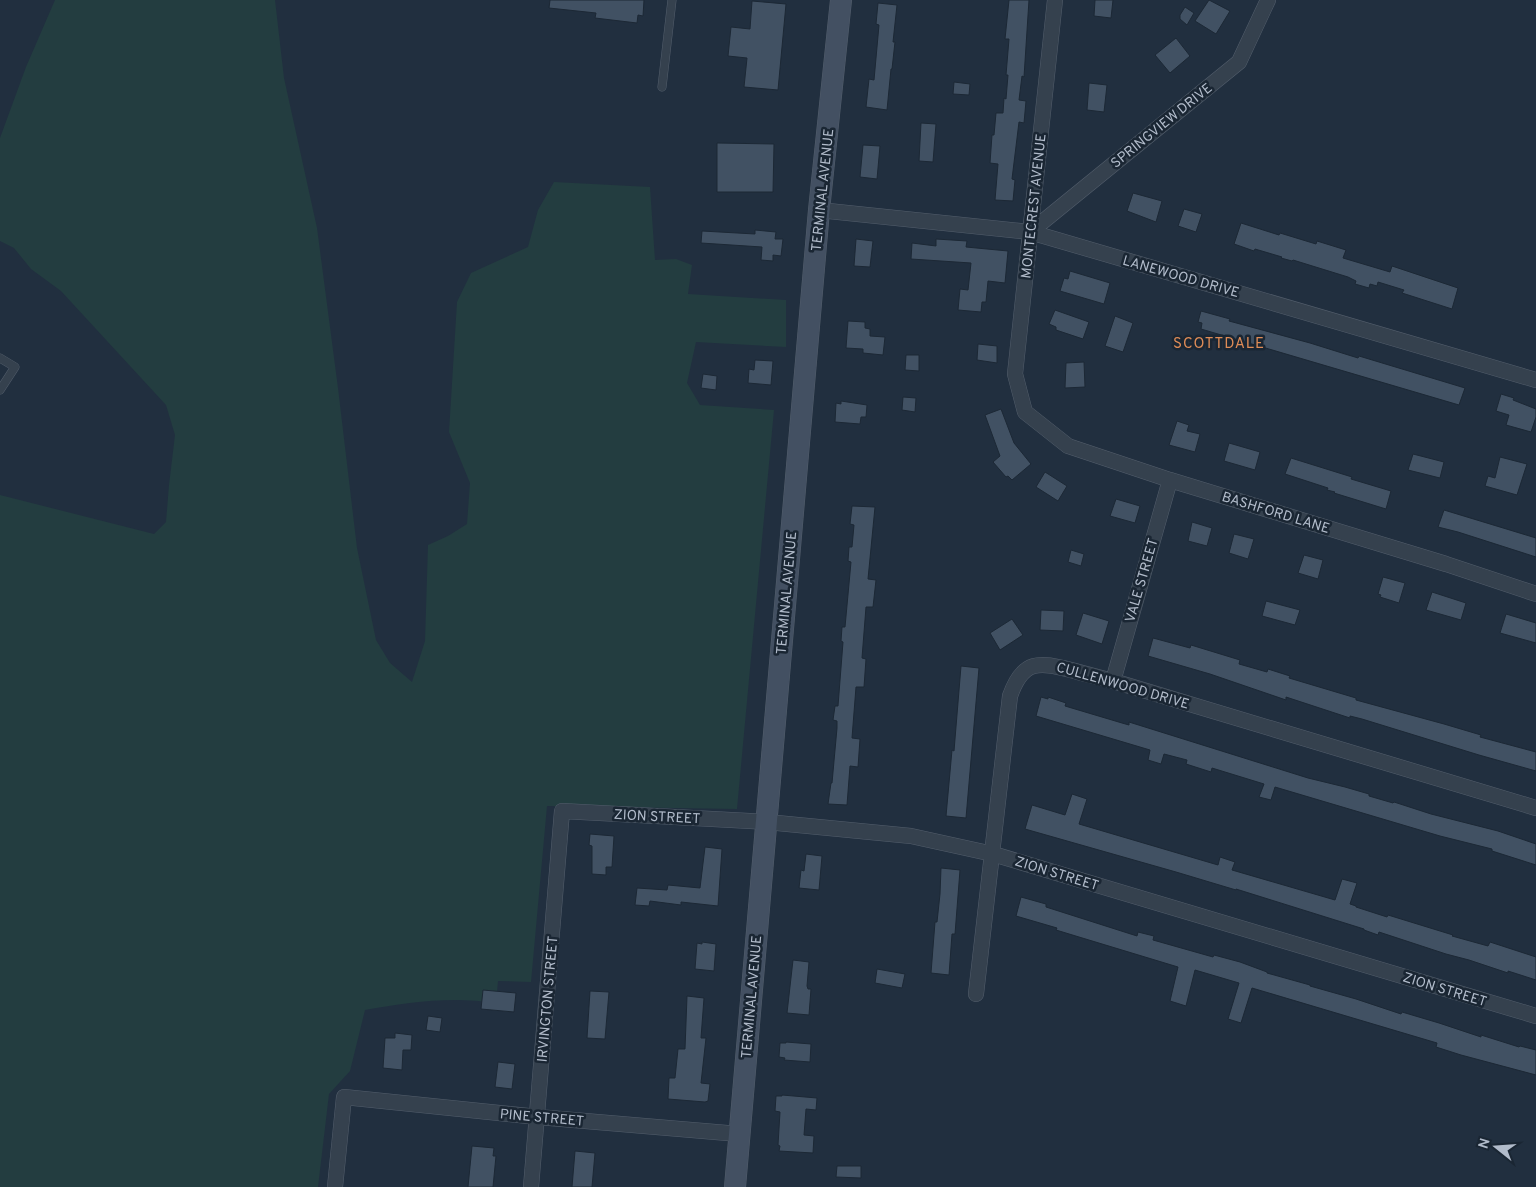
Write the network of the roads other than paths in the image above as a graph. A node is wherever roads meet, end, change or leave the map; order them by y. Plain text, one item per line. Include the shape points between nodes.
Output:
1 (672, 0) edge
2 (841, 0) edge
3 (1055, 0) edge
4 (1268, 0) edge
5 (662, 87) dead end
6 (819, 210) junction
7 (1030, 232) junction
8 (0, 358) edge
9 (1536, 380) edge
10 (0, 390) edge
11 (1025, 412) joint
12 (1170, 480) junction
13 (1536, 594) edge
14 (1113, 681) junction
15 (1536, 808) edge
16 (562, 811) joint
17 (766, 822) junction
18 (993, 854) junction
19 (976, 994) dead end
20 (1536, 1016) edge
21 (538, 1117) junction
22 (740, 1134) junction
23 (335, 1187) edge
24 (531, 1187) edge
25 (735, 1187) edge

1 - 5 lane
2 - 6 street, TERMINAL AVENUE
3 - 7 street, MONTECREST AVENUE
4 - 7 street, SPRINGVIEW DRIVE via 1239,62
6 - 7 street, LANEWOOD DRIVE
6 - 17 street, TERMINAL AVENUE
7 - 9 street, LANEWOOD DRIVE
7 - 11 street, MONTECREST AVENUE via 1015,374
8 - 10 lane via 14,367
11 - 12 street, BASHFORD LANE via 1068,446
12 - 13 street, BASHFORD LANE
12 - 14 street, VALE STREET
14 - 15 street, CULLENWOOD DRIVE
14 - 18 street, CULLENWOOD DRIVE via 1045,664 1023,672 1015,682 1010,696
16 - 17 street, ZION STREET
16 - 21 street, IRVINGTON STREET
17 - 18 street, ZION STREET via 912,836
17 - 22 street, TERMINAL AVENUE
18 - 19 street, CULLENWOOD DRIVE
18 - 20 street, ZION STREET
21 - 22 street, PINE STREET
21 - 23 street, PINE STREET via 344,1097
21 - 24 street, IRVINGTON STREET
22 - 25 street, TERMINAL AVENUE

